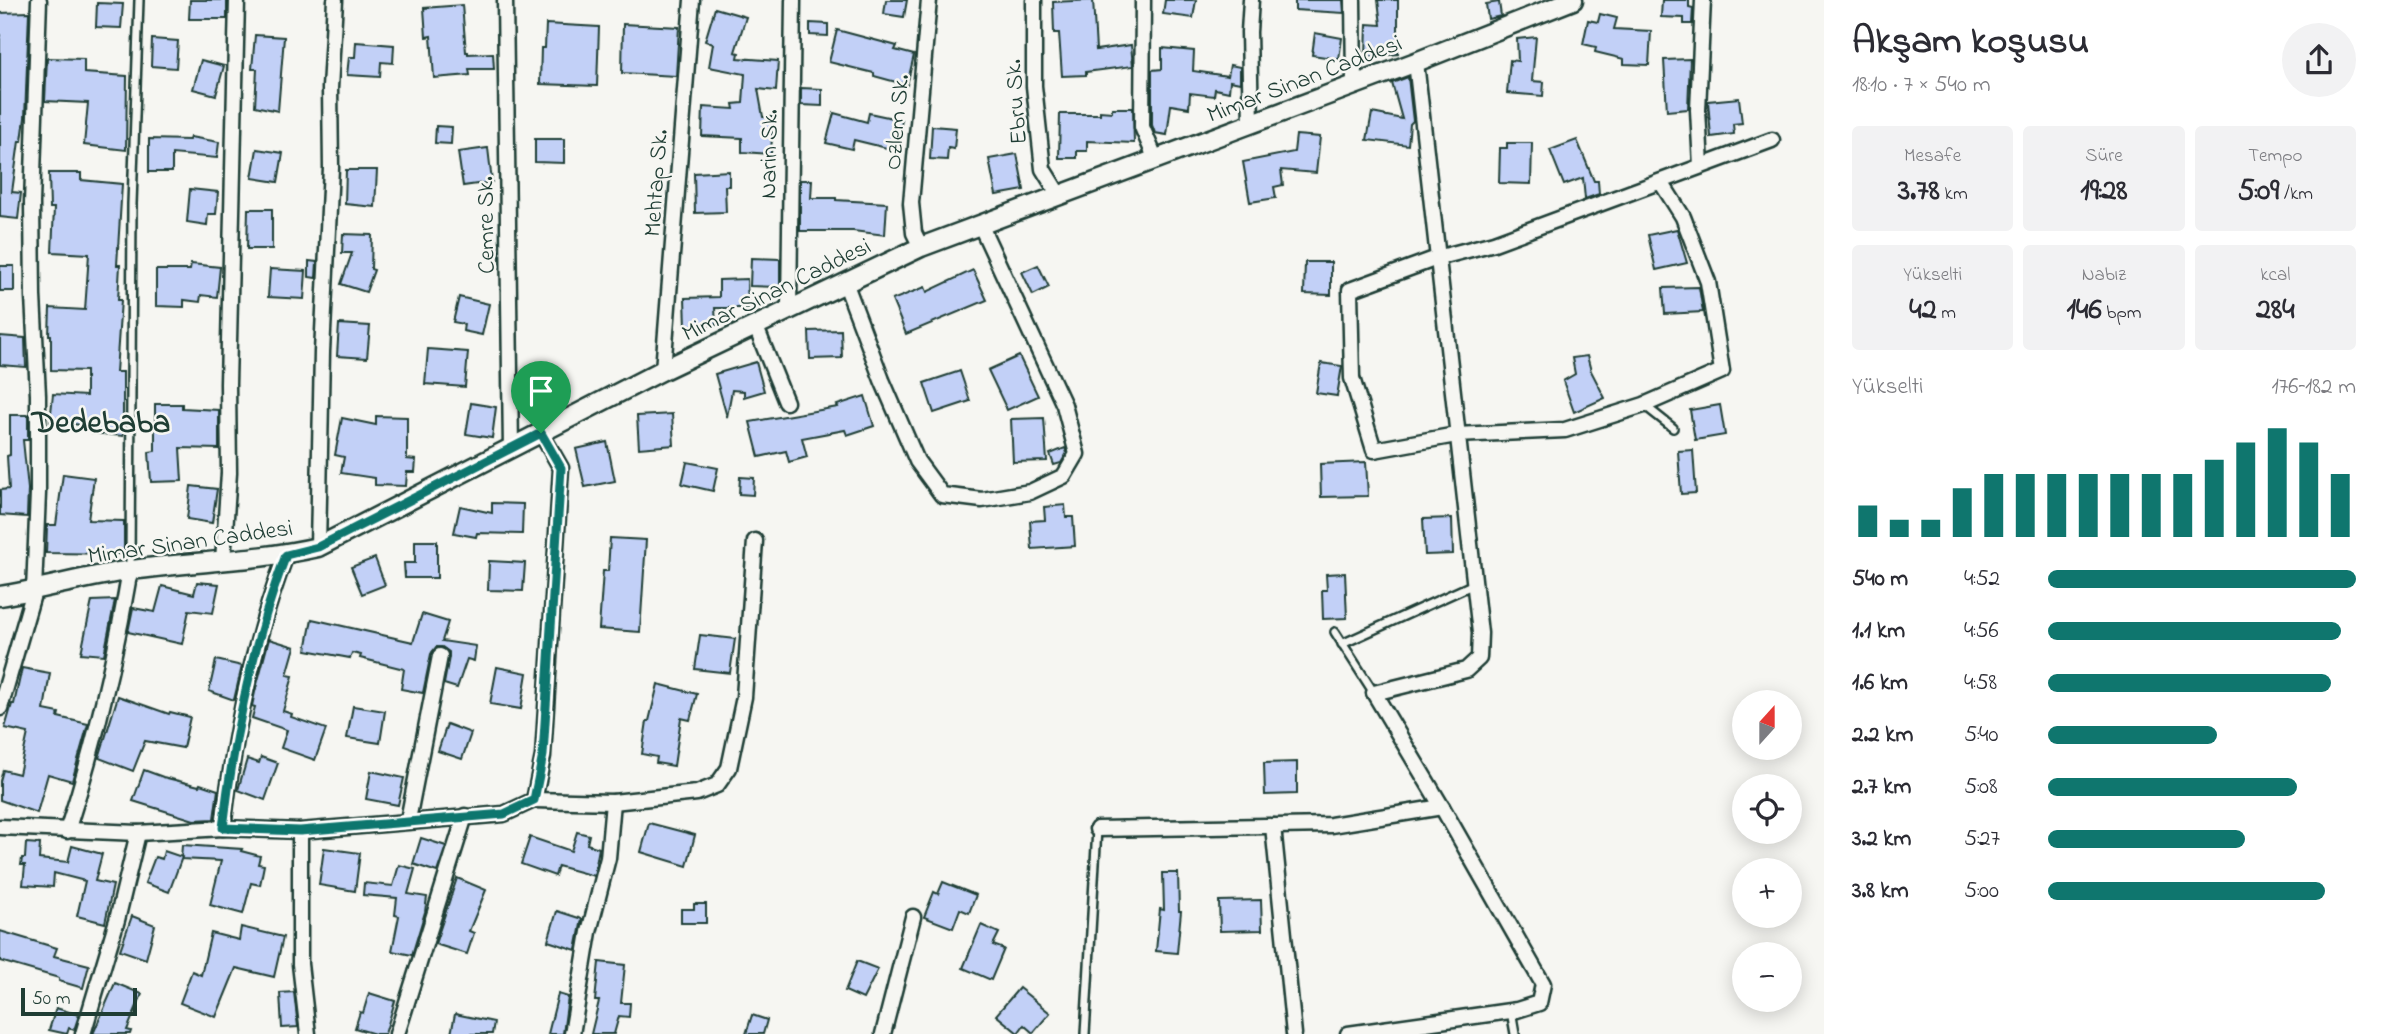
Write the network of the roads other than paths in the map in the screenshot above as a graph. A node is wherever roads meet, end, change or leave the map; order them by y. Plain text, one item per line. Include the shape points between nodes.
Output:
1 (39, 0) edge
2 (139, 0) edge
3 (237, 0) edge
4 (335, 0) edge
5 (505, 0) edge
6 (692, 0) edge
7 (793, 0) edge
8 (929, 0) edge
9 (1034, 0) edge
10 (1143, 0) edge
11 (1251, 0) edge
12 (1353, 0) edge
13 (1573, 0) edge
14 (1703, 0) edge
15 (1416, 62) junction
16 (1354, 84) junction
17 (1251, 124) junction
18 (1772, 140) dead end
19 (1156, 160) junction
20 (1701, 166) junction
21 (1661, 182) junction
22 (1059, 195) junction
23 (979, 224) junction
24 (921, 247) junction
25 (1437, 258) junction
26 (845, 282) junction
27 (789, 308) junction
28 (756, 327) junction
29 (663, 370) junction
30 (786, 402) dead end
31 (1644, 405) junction
32 (1674, 428) dead end
33 (541, 433) junction
34 (1456, 435) junction
35 (511, 449) junction
36 (755, 541) dead end
37 (318, 547) junction
38 (286, 555) junction
39 (223, 561) junction
40 (130, 570) junction
41 (1474, 584) junction
42 (34, 591) junction
43 (0, 596) edge
44 (1335, 632) dead end
45 (1342, 644) junction
46 (440, 656) dead end
47 (1374, 692) junction
48 (0, 708) edge
49 (534, 800) junction
50 (613, 802) junction
51 (1442, 807) junction
52 (465, 816) junction
53 (408, 820) junction
54 (1273, 826) junction
55 (0, 827) edge
56 (223, 828) junction
57 (1097, 830) joint
58 (66, 831) junction
59 (300, 831) junction
60 (138, 833) junction
61 (913, 917) dead end
62 (1511, 1011) junction
63 (83, 1034) edge
64 (308, 1034) edge
65 (397, 1034) edge
66 (572, 1034) edge
67 (883, 1034) edge
68 (1085, 1034) edge
69 (1294, 1034) edge
70 (1348, 1034) edge
71 (1516, 1034) edge

1 - 42 street via 32,203 38,395
2 - 40 lane via 132,204
3 - 39 street via 229,473
4 - 37 street
5 - 35 street, Cemre Sk.
6 - 29 street, Mehtap Sk.
7 - 27 street, Narin Sk.
8 - 24 street, Ozlem Sk. via 911,203 914,233
9 - 22 street, Ebru Sk. via 1034,86 1043,169
10 - 19 street via 1142,127
11 - 17 street
12 - 16 street
13 - 15 street, Mimar Sinan Caddesi
14 - 20 street via 1698,110
15 - 16 street, Mimar Sinan Caddesi
15 - 25 street
16 - 17 street, Mimar Sinan Caddesi
17 - 19 street, Mimar Sinan Caddesi
18 - 20 street
19 - 22 street, Mimar Sinan Caddesi
20 - 21 street
21 - 25 street via 1494,243
21 - 31 street via 1683,217 1708,282 1722,371
22 - 23 street, Mimar Sinan Caddesi
23 - 24 street, Mimar Sinan Caddesi
23 - 26 street via 1064,405 1077,454 1064,476 1030,492 982,500 942,495 917,461
24 - 26 street, Mimar Sinan Caddesi
25 - 34 street
25 - 34 street via 1350,290 1352,378 1374,450
26 - 27 street, Mimar Sinan Caddesi
27 - 28 street, Mimar Sinan Caddesi
28 - 29 street, Mimar Sinan Caddesi
28 - 30 street
29 - 33 street, Mimar Sinan Caddesi
31 - 32 lane
31 - 34 street via 1565,430
33 - 35 street, Mimar Sinan Caddesi
33 - 49 street via 561,468 543,755
34 - 41 street
35 - 37 street, Mimar Sinan Caddesi
36 - 50 street via 744,697 729,768 717,785 697,793
37 - 38 street, Mimar Sinan Caddesi
38 - 39 street, Mimar Sinan Caddesi
38 - 56 street via 256,642 242,701
39 - 40 street, Mimar Sinan Caddesi
40 - 42 street, Mimar Sinan Caddesi
40 - 58 street via 112,669
41 - 45 lane
41 - 47 street via 1479,658 1465,670
42 - 43 street, Mimar Sinan Caddesi
42 - 48 street
44 - 45 lane
45 - 47 lane
46 - 53 street
47 - 51 street
49 - 50 street
49 - 52 street via 504,814
50 - 66 street via 608,858 589,932
51 - 54 street via 1331,825
51 - 62 street via 1543,984 1539,1003
52 - 53 street
52 - 65 street
53 - 59 street
54 - 57 street
54 - 69 street
55 - 58 street
56 - 59 street
56 - 60 street
57 - 68 lane
58 - 60 street
59 - 64 street via 300,964
60 - 63 street
61 - 67 street
62 - 70 street
62 - 71 lane

